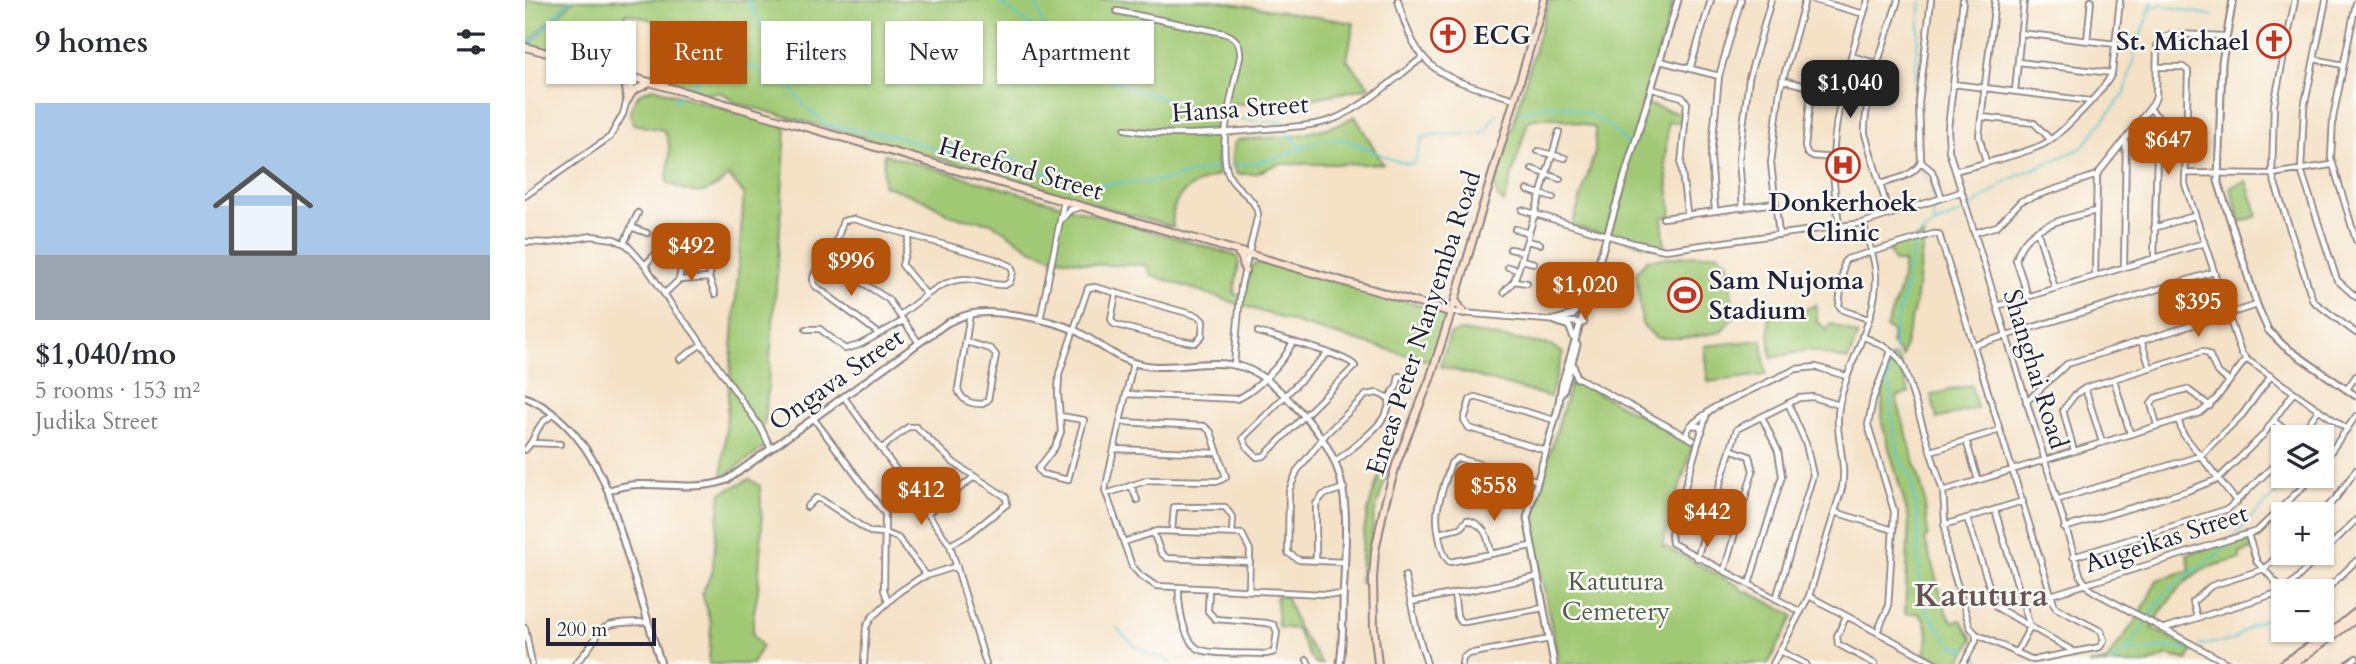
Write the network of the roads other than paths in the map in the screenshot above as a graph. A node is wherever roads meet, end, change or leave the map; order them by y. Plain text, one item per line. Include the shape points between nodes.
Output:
1 (1398, 0) edge
2 (1544, 0) edge
3 (1678, 0) edge
4 (1711, 0) edge
5 (1741, 0) edge
6 (1772, 0) edge
7 (1805, 0) edge
8 (1814, 0) edge
9 (1839, 0) edge
10 (1868, 0) edge
11 (1898, 0) edge
12 (1931, 0) edge
13 (1962, 0) edge
14 (1995, 0) edge
15 (2024, 0) edge
16 (2091, 0) edge
17 (2120, 0) edge
18 (2233, 0) edge
19 (2295, 0) edge
20 (2326, 0) edge
21 (2356, 3) edge
22 (1837, 6) junction
23 (1117, 11) dead end
24 (1864, 14) junction
25 (2021, 33) junction
26 (2225, 36) junction
27 (2087, 41) junction
28 (2116, 44) junction
29 (525, 47) edge
30 (546, 53) edge
31 (1851, 56) junction
32 (1422, 58) junction
33 (2314, 59) junction
34 (1660, 61) junction
35 (2018, 62) junction
36 (1879, 64) junction
37 (2343, 65) junction
38 (2157, 66) junction
39 (1690, 69) junction
40 (2112, 73) junction
41 (1719, 76) junction
42 (636, 78) edge
43 (1782, 80) junction
44 (624, 84) edge
45 (631, 84) edge
46 (652, 84) joint
47 (1953, 84) junction
48 (1985, 88) junction
49 (1652, 89) junction
50 (2015, 91) junction
51 (692, 94) junction
52 (1515, 99) junction
53 (627, 100) junction
54 (2092, 101) junction
55 (2150, 109) junction
56 (1982, 117) junction
57 (1125, 129) dead end
58 (1226, 132) junction
59 (1559, 132) dead end
60 (2126, 138) junction
61 (2050, 139) junction
62 (1538, 151) dead end
63 (1552, 155) junction
64 (1565, 158) dead end
65 (1833, 158) junction
66 (1921, 162) junction
67 (1986, 162) junction
68 (2332, 165) junction
69 (1532, 169) dead end
70 (2301, 170) junction
71 (1955, 171) junction
72 (2185, 173) junction
73 (1547, 174) junction
74 (2217, 174) junction
75 (2272, 174) junction
76 (2097, 175) junction
77 (1560, 179) dead end
78 (1880, 184) junction
79 (1527, 190) dead end
80 (1961, 192) junction
81 (1541, 194) junction
82 (525, 195) edge
83 (1553, 198) dead end
84 (1942, 198) junction
85 (1064, 201) junction
86 (1775, 203) junction
87 (1086, 207) junction
88 (1743, 208) junction
89 (1522, 210) dead end
90 (1715, 210) junction
91 (2096, 211) junction
92 (638, 213) dead end
93 (1687, 213) junction
94 (1535, 214) junction
95 (1889, 214) junction
96 (2194, 216) junction
97 (1663, 218) dead end
98 (1061, 222) junction
99 (1863, 223) junction
100 (631, 227) junction
101 (1839, 227) junction
102 (2154, 228) junction
103 (1515, 229) dead end
104 (2037, 230) junction
105 (647, 233) dead end
106 (1529, 233) junction
107 (1974, 233) junction
108 (910, 235) junction
109 (1779, 235) junction
110 (1608, 236) junction
111 (2356, 240) edge
112 (1527, 241) junction
113 (525, 242) edge
114 (624, 243) junction
115 (2204, 243) junction
116 (1540, 244) dead end
117 (669, 246) dead end
118 (1229, 247) junction
119 (1510, 249) dead end
120 (1523, 252) junction
121 (684, 253) dead end
122 (1872, 253) junction
123 (1249, 254) junction
124 (1258, 256) junction
125 (2154, 259) junction
126 (1521, 260) junction
127 (830, 261) junction
128 (1534, 263) dead end
129 (645, 265) junction
130 (712, 266) dead end
131 (1507, 267) dead end
132 (2124, 267) junction
133 (1245, 271) junction
134 (1518, 271) junction
135 (2214, 272) junction
136 (2095, 276) junction
137 (709, 278) junction
138 (679, 280) junction
139 (1514, 281) junction
140 (1527, 283) dead end
141 (2056, 288) junction
142 (1591, 290) junction
143 (1504, 292) dead end
144 (664, 294) junction
145 (715, 294) dead end
146 (1116, 294) junction
147 (926, 295) junction
148 (2028, 296) junction
149 (2356, 297) edge
150 (1455, 300) junction
151 (2257, 304) junction
152 (1997, 306) junction
153 (1450, 312) junction
154 (1464, 313) junction
155 (970, 314) junction
156 (2228, 314) junction
157 (900, 315) junction
158 (1868, 319) junction
159 (1040, 320) junction
160 (1555, 320) junction
161 (903, 321) junction
162 (1582, 323) junction
163 (806, 329) dead end
164 (1075, 330) junction
165 (1258, 332) dead end
166 (878, 333) junction
167 (2356, 333) edge
168 (2005, 335) junction
169 (1861, 336) junction
170 (2141, 340) junction
171 (1575, 341) junction
172 (966, 342) junction
173 (1291, 343) junction
174 (702, 344) junction
175 (920, 344) junction
176 (1975, 345) junction
177 (1891, 351) junction
178 (1328, 353) junction
179 (680, 359) dead end
180 (2246, 359) junction
181 (1573, 362) junction
182 (1133, 363) junction
183 (1234, 365) junction
184 (2150, 368) junction
185 (1568, 372) junction
186 (1399, 376) dead end
187 (1846, 376) junction
188 (2271, 376) junction
189 (2356, 376) edge
190 (1263, 378) junction
191 (1577, 378) junction
192 (2114, 380) junction
193 (2229, 381) junction
194 (1566, 385) junction
195 (2085, 388) junction
196 (2347, 389) junction
197 (2294, 392) junction
198 (1126, 394) junction
199 (1286, 396) junction
200 (2356, 396) edge
201 (525, 397) edge
202 (844, 397) junction
203 (1389, 398) junction
204 (2026, 402) junction
205 (1788, 403) junction
206 (1839, 405) junction
207 (2210, 406) junction
208 (1558, 408) junction
209 (2319, 409) junction
210 (1707, 413) junction
211 (554, 414) junction
212 (1060, 416) junction
213 (1305, 416) junction
214 (2356, 416) edge
215 (1762, 417) junction
216 (814, 418) junction
217 (2178, 419) junction
218 (1554, 420) junction
219 (1120, 422) junction
220 (2274, 422) junction
221 (2157, 425) junction
222 (2278, 425) edge
223 (2307, 425) edge
224 (1689, 427) junction
225 (1673, 428) junction
226 (2347, 429) junction
227 (2000, 430) junction
228 (2130, 433) junction
229 (1702, 435) junction
230 (1323, 438) junction
231 (1691, 439) junction
232 (1966, 440) junction
233 (2102, 442) junction
234 (532, 443) junction
235 (560, 444) dead end
236 (1697, 447) junction
237 (2334, 447) edge
238 (771, 449) junction
239 (881, 449) junction
240 (1114, 449) junction
241 (1730, 449) junction
242 (525, 450) edge
243 (1545, 450) junction
244 (2074, 451) junction
245 (1931, 452) junction
246 (1218, 453) junction
247 (2200, 456) junction
248 (1336, 461) junction
249 (2043, 461) junction
250 (2271, 469) edge
251 (2013, 470) junction
252 (2356, 470) edge
253 (974, 477) junction
254 (603, 478) junction
255 (2218, 479) junction
256 (1978, 480) junction
257 (1536, 481) junction
258 (1131, 485) junction
259 (623, 486) junction
260 (1343, 488) junction
261 (2302, 488) edge
262 (608, 491) junction
263 (1943, 491) junction
264 (1107, 494) junction
265 (1137, 499) dead end
266 (2056, 500) junction
267 (2023, 501) junction
268 (2237, 502) junction
269 (2332, 502) edge
270 (612, 503) junction
271 (807, 508) dead end
272 (1995, 510) junction
273 (1835, 512) junction
274 (927, 514) junction
275 (1967, 518) junction
276 (2356, 520) edge
277 (1944, 525) junction
278 (2064, 528) junction
279 (1893, 530) junction
280 (1172, 531) junction
281 (1153, 532) junction
282 (885, 533) junction
283 (1233, 533) junction
284 (1439, 533) junction
285 (2248, 535) junction
286 (1123, 542) junction
287 (950, 545) junction
288 (1531, 546) junction
289 (1491, 553) junction
290 (2073, 556) junction
291 (1697, 558) junction
292 (1316, 560) junction
293 (2356, 561) edge
294 (1251, 562) junction
295 (1344, 562) junction
296 (2271, 562) edge
297 (957, 566) junction
298 (2264, 569) junction
299 (1724, 571) junction
300 (926, 575) junction
301 (1405, 576) dead end
302 (1537, 577) junction
303 (2274, 579) edge
304 (2297, 579) edge
305 (2334, 582) edge
306 (1749, 584) junction
307 (2085, 584) junction
308 (1179, 587) junction
309 (1209, 589) junction
310 (1249, 590) junction
311 (1454, 593) junction
312 (1343, 595) junction
313 (2052, 595) junction
314 (2271, 595) edge
315 (1809, 596) junction
316 (1776, 598) junction
317 (888, 601) junction
318 (1411, 602) junction
319 (1543, 608) junction
320 (1801, 612) junction
321 (2356, 612) edge
322 (1846, 617) junction
323 (2197, 617) junction
324 (2356, 619) edge
325 (648, 622) junction
326 (2334, 626) edge
327 (2030, 627) junction
328 (525, 628) edge
329 (2162, 629) junction
330 (1877, 632) junction
331 (1976, 634) junction
332 (1550, 639) junction
333 (2312, 642) edge
334 (1780, 651) junction
335 (2073, 652) junction
336 (2016, 653) junction
337 (2356, 658) edge
338 (525, 661) edge
339 (1965, 662) edge
340 (531, 664) edge
341 (575, 664) edge
342 (661, 664) edge
343 (865, 664) edge
344 (986, 664) edge
345 (1340, 664) edge
346 (1378, 664) edge
347 (1427, 664) edge
348 (1462, 664) edge
349 (1554, 664) edge
350 (1773, 664) edge
351 (1806, 664) edge
352 (1875, 664) edge
353 (1937, 664) edge
354 (1974, 664) edge
355 (2229, 664) edge
356 (2283, 664) edge
357 (2293, 664) edge
358 (2347, 664) edge

1 - 32 street via 1406,30
2 - 52 main road, Eneas Peter Nanyemba Road
3 - 34 street
4 - 39 street
5 - 41 street
6 - 88 street via 1749,78 1739,159
7 - 43 street
8 - 22 street
9 - 22 street
10 - 24 street
11 - 36 street
12 - 66 street via 1919,103
13 - 47 street, Shanghai Road
14 - 48 street
15 - 25 street
16 - 27 street
17 - 28 street
18 - 26 street
19 - 75 street via 2274,109
20 - 33 street
21 - 37 street
22 - 24 street
23 - 58 street via 1235,39 1241,50
24 - 31 street
25 - 27 street
25 - 35 street
26 - 38 street via 2165,36 2157,46
26 - 74 street
27 - 28 street
28 - 40 street
29 - 30 main road, Hereford Street
31 - 36 street
31 - 65 street
32 - 52 street via 1451,79
32 - 58 street, Hansa Street via 1334,119
33 - 37 street
33 - 70 street via 2303,113
34 - 39 street
34 - 49 street
35 - 40 street
35 - 50 street
36 - 78 street via 1865,130
37 - 68 street via 2333,118
38 - 55 street
38 - 72 street via 2188,71
39 - 41 street
40 - 54 street
41 - 90 street via 1711,162
42 - 51 main road, Hereford Street
43 - 65 street via 1811,90 1807,153
43 - 86 street via 1771,163
44 - 53 main road
45 - 53 street
46 - 51 main road, Hereford Street
46 - 53 main road via 637,88
47 - 48 street
47 - 71 street, Shanghai Road via 1948,139
48 - 50 street
48 - 56 street
49 - 93 street via 1682,97 1687,103 1681,164
49 - 110 street
50 - 54 street
51 - 85 main road, Hereford Street
52 - 150 main road, Eneas Peter Nanyemba Road
53 - 82 street via 607,141
54 - 61 street
55 - 60 street
55 - 102 street via 2158,117
56 - 61 street via 2034,123
56 - 67 street via 1979,140
57 - 58 street, Hansa Street
58 - 123 street via 1228,174 1257,208
59 - 63 street
60 - 76 street
60 - 132 street
61 - 67 street
62 - 63 street
63 - 64 street
63 - 73 street
65 - 101 street
66 - 78 street via 1909,174
66 - 84 street via 1932,172
67 - 71 street
68 - 70 street
68 - 111 street
69 - 73 street
70 - 75 street
70 - 149 street via 2337,280
71 - 80 street, Shanghai Road
72 - 74 street
72 - 96 street
73 - 77 street
73 - 81 street
74 - 75 street
74 - 151 street
75 - 167 street via 2313,302
76 - 91 street
76 - 107 street via 2021,201 1997,226
78 - 95 street
79 - 81 street
80 - 84 street
80 - 107 street, Shanghai Road
81 - 83 street
81 - 94 street
84 - 95 street
85 - 87 main road, Hereford Street
85 - 98 street
86 - 88 street
86 - 109 street
87 - 98 street via 1070,210
87 - 118 main road, Hereford Street
88 - 90 street
89 - 94 street
90 - 93 street
91 - 104 street
91 - 136 street
92 - 100 street
93 - 97 street
94 - 106 street
94 - 110 street
95 - 99 street
96 - 102 street
96 - 115 street
98 - 159 street
99 - 101 street
99 - 122 street
100 - 105 street
100 - 114 street
101 - 109 street
102 - 125 street
103 - 106 street
104 - 141 street
104 - 148 street via 2015,260
106 - 112 street
107 - 152 street, Shanghai Road
108 - 127 street via 845,219
108 - 147 street via 902,265
108 - 147 street via 1006,262 1013,272 1005,285 965,279
109 - 110 street via 1665,250
110 - 142 street
112 - 116 street
112 - 120 street
113 - 114 street via 591,236
114 - 129 street
115 - 125 street
115 - 135 street
117 - 129 street
118 - 123 main road, Hereford Street
118 - 133 main road via 1240,254
119 - 120 street
120 - 126 street
121 - 138 street
122 - 158 street via 1876,278
122 - 158 street via 1843,262 1838,304
122 - 176 street via 1941,235
123 - 124 main road, Hereford Street
123 - 133 street
124 - 133 main road
124 - 153 main road, Hereford Street via 1381,288
125 - 132 street
126 - 128 street
126 - 134 street
127 - 157 street via 881,293
127 - 166 street via 814,274 814,285
129 - 144 street
130 - 137 street
131 - 134 street
132 - 136 street
133 - 183 street
134 - 139 street
135 - 156 street
135 - 168 street
136 - 141 street
137 - 138 street
137 - 145 street
138 - 144 street
139 - 140 street
139 - 143 street
141 - 148 street
142 - 160 street via 1573,315
142 - 162 street
144 - 174 street
146 - 146 street via 1198,316 1203,326 1200,341 1165,339 1114,324
146 - 164 street via 1088,288
147 - 157 street
148 - 152 street
150 - 153 main road, Eneas Peter Nanyemba Road
150 - 154 main road
151 - 156 street
151 - 196 street via 2276,339
152 - 168 street, Shanghai Road
153 - 154 street, Hereford Street
153 - 346 main road, Eneas Peter Nanyemba Road via 1381,518 1373,589
154 - 160 street, Hereford Street
155 - 159 street, Ongava Street via 990,312
155 - 172 street
155 - 175 street, Ongava Street via 947,323
156 - 170 street
156 - 180 street
157 - 161 street
158 - 169 street
159 - 164 street, Ongava Street
160 - 162 street, Hereford Street
160 - 171 street via 1569,326
161 - 166 street
161 - 175 street
162 - 171 street
162 - 181 street
163 - 166 street via 820,329 845,349
164 - 182 street, Ongava Street
164 - 212 street via 1059,374
165 - 173 street
168 - 176 street
168 - 204 street, Shanghai Road
169 - 177 street
169 - 187 street
170 - 184 street
170 - 204 street via 2067,364
171 - 185 street
172 - 172 street via 958,389 963,399 983,404 988,400 996,355 991,348
173 - 178 street
173 - 190 street via 1284,358
174 - 179 street
174 - 238 street
175 - 202 street, Ongava Street
176 - 227 street
177 - 245 street via 1904,368
177 - 279 street via 1868,425 1894,507
178 - 199 street
178 - 213 street via 1355,366
180 - 188 street
180 - 193 street
181 - 185 street
181 - 191 street
182 - 183 street, Ongava Street via 1153,367 1209,362
182 - 198 street
183 - 190 street, Ongava Street
184 - 192 street
184 - 193 street via 2205,351 2217,372
185 - 191 street
185 - 194 street
185 - 208 street
186 - 203 street
187 - 206 street
187 - 210 street via 1816,367 1797,369
188 - 197 street
188 - 247 street via 2242,415
189 - 196 street
190 - 198 street via 1237,399
190 - 199 street, Ongava Street
191 - 194 street
191 - 225 street
192 - 195 street
192 - 228 street
193 - 207 street
194 - 208 street
195 - 233 street
195 - 244 street via 2063,410
196 - 200 street
197 - 209 street
197 - 220 street
198 - 219 street
199 - 213 street, Ongava Street
199 - 213 street via 1243,438 1251,452 1264,456
201 - 211 street
202 - 216 street, Ongava Street
202 - 239 street
203 - 230 street via 1377,393 1366,396
203 - 248 street via 1383,420
204 - 249 street, Shanghai Road
205 - 206 street via 1811,397
205 - 215 street
205 - 316 street via 1813,473
206 - 273 street via 1844,474
207 - 217 street
207 - 221 street via 2184,389 2155,398 2151,402
208 - 218 street
209 - 223 street
209 - 226 street
210 - 224 street
210 - 229 street
211 - 234 street via 541,422
211 - 254 street via 578,439
212 - 212 street via 1084,420 1068,480 1038,469 1059,439
213 - 230 street, Ongava Street
214 - 226 street
215 - 241 street via 1737,429
215 - 306 street via 1778,451 1782,476
216 - 238 street, Ongava Street
216 - 282 street via 885,514
217 - 221 street
217 - 247 street
218 - 243 street
218 - 243 street via 1475,397 1464,420 1469,428
219 - 240 street
219 - 246 street via 1204,426
220 - 222 street
220 - 255 street
221 - 228 street
224 - 225 street via 1682,431
224 - 229 street via 1699,426
224 - 231 street
225 - 231 street
226 - 237 street
227 - 232 street
227 - 251 street
228 - 233 street
229 - 231 street
229 - 236 street
230 - 248 street, Ongava Street
230 - 292 street via 1297,471 1289,491 1288,553 1297,559
231 - 236 street
232 - 245 street
232 - 256 street
233 - 244 street
234 - 235 street
234 - 242 street
236 - 291 street via 1671,537 1675,546
238 - 259 street, Ongava Street via 713,484
239 - 253 street via 908,427 916,426 940,452
239 - 274 street
240 - 246 street
240 - 264 street
241 - 291 street
241 - 299 street via 1749,456 1753,471
243 - 257 street
244 - 249 street
245 - 263 street
246 - 258 street via 1226,475 1223,480 1148,480
247 - 255 street
247 - 266 street
248 - 260 street, Ongava Street
249 - 251 street
249 - 266 street, Shanghai Road
250 - 268 street
251 - 256 street
251 - 267 street
252 - 269 street
253 - 274 street
253 - 287 street via 1008,501
254 - 259 street via 611,485
254 - 262 street
255 - 268 street
255 - 278 street
256 - 263 street
257 - 284 street via 1455,459 1438,507
257 - 288 street via 1527,513
258 - 264 street
258 - 265 street
259 - 262 street, Ongava Street
259 - 270 street via 614,493
260 - 292 street via 1323,495 1316,504
260 - 295 street, Ongava Street
261 - 285 street, Augeikas Street via 2265,526
262 - 270 street
263 - 277 street
264 - 286 street
266 - 278 street, Shanghai Road
267 - 272 street
267 - 313 street
268 - 290 street via 2225,510
270 - 325 street
271 - 282 street via 816,498 870,532
272 - 275 street
272 - 327 street
273 - 279 street
273 - 315 street
274 - 287 street
275 - 277 street
275 - 327 street via 1994,604
276 - 304 street
277 - 331 street via 1947,553
278 - 290 street, Shanghai Road
279 - 330 street via 1888,608
280 - 281 street
280 - 283 street
280 - 283 street via 1174,507 1217,506 1226,507 1231,514
281 - 286 street
281 - 294 street via 1167,558
282 - 300 street via 898,538
282 - 317 street via 884,590
283 - 294 street via 1245,536
284 - 289 street via 1444,557 1450,562
284 - 289 street via 1460,528 1467,520 1476,523 1487,534
285 - 298 street
285 - 307 street, Augeikas Street
286 - 308 street via 1132,566 1144,579 1156,586
287 - 297 street
288 - 289 street
288 - 302 street
290 - 307 street, Shanghai Road
291 - 299 street
292 - 295 street
293 - 305 street
294 - 310 street
295 - 312 street, Ongava Street
296 - 298 street
297 - 300 street
297 - 344 street
298 - 303 street
298 - 323 street via 2209,587 2193,602
299 - 306 street
300 - 317 street
301 - 318 street
302 - 311 street
302 - 319 street
306 - 316 street
307 - 313 street, Augeikas Street
307 - 329 street
308 - 309 street
308 - 309 street via 1178,604 1197,649 1274,652 1274,625 1215,619 1208,611
309 - 310 street
310 - 312 street
311 - 318 street
311 - 319 street via 1461,622
312 - 345 street, Ongava Street
313 - 335 street via 2056,608 2101,631 2104,640 2099,647
314 - 323 street
315 - 320 street
315 - 322 street
316 - 320 street
317 - 343 street via 867,624
318 - 347 street
319 - 332 street
320 - 334 street
321 - 326 main road
322 - 330 street
322 - 352 street via 1838,644
323 - 329 street
324 - 357 main road
325 - 341 street via 604,626
325 - 342 street
327 - 335 street
327 - 336 street
328 - 340 street
329 - 355 street
330 - 353 street
331 - 336 street
331 - 339 street
332 - 348 street via 1468,654
332 - 349 street
333 - 356 main road
334 - 350 street
334 - 351 street
335 - 336 street via 2033,660
337 - 358 street
338 - 340 street
339 - 354 street

